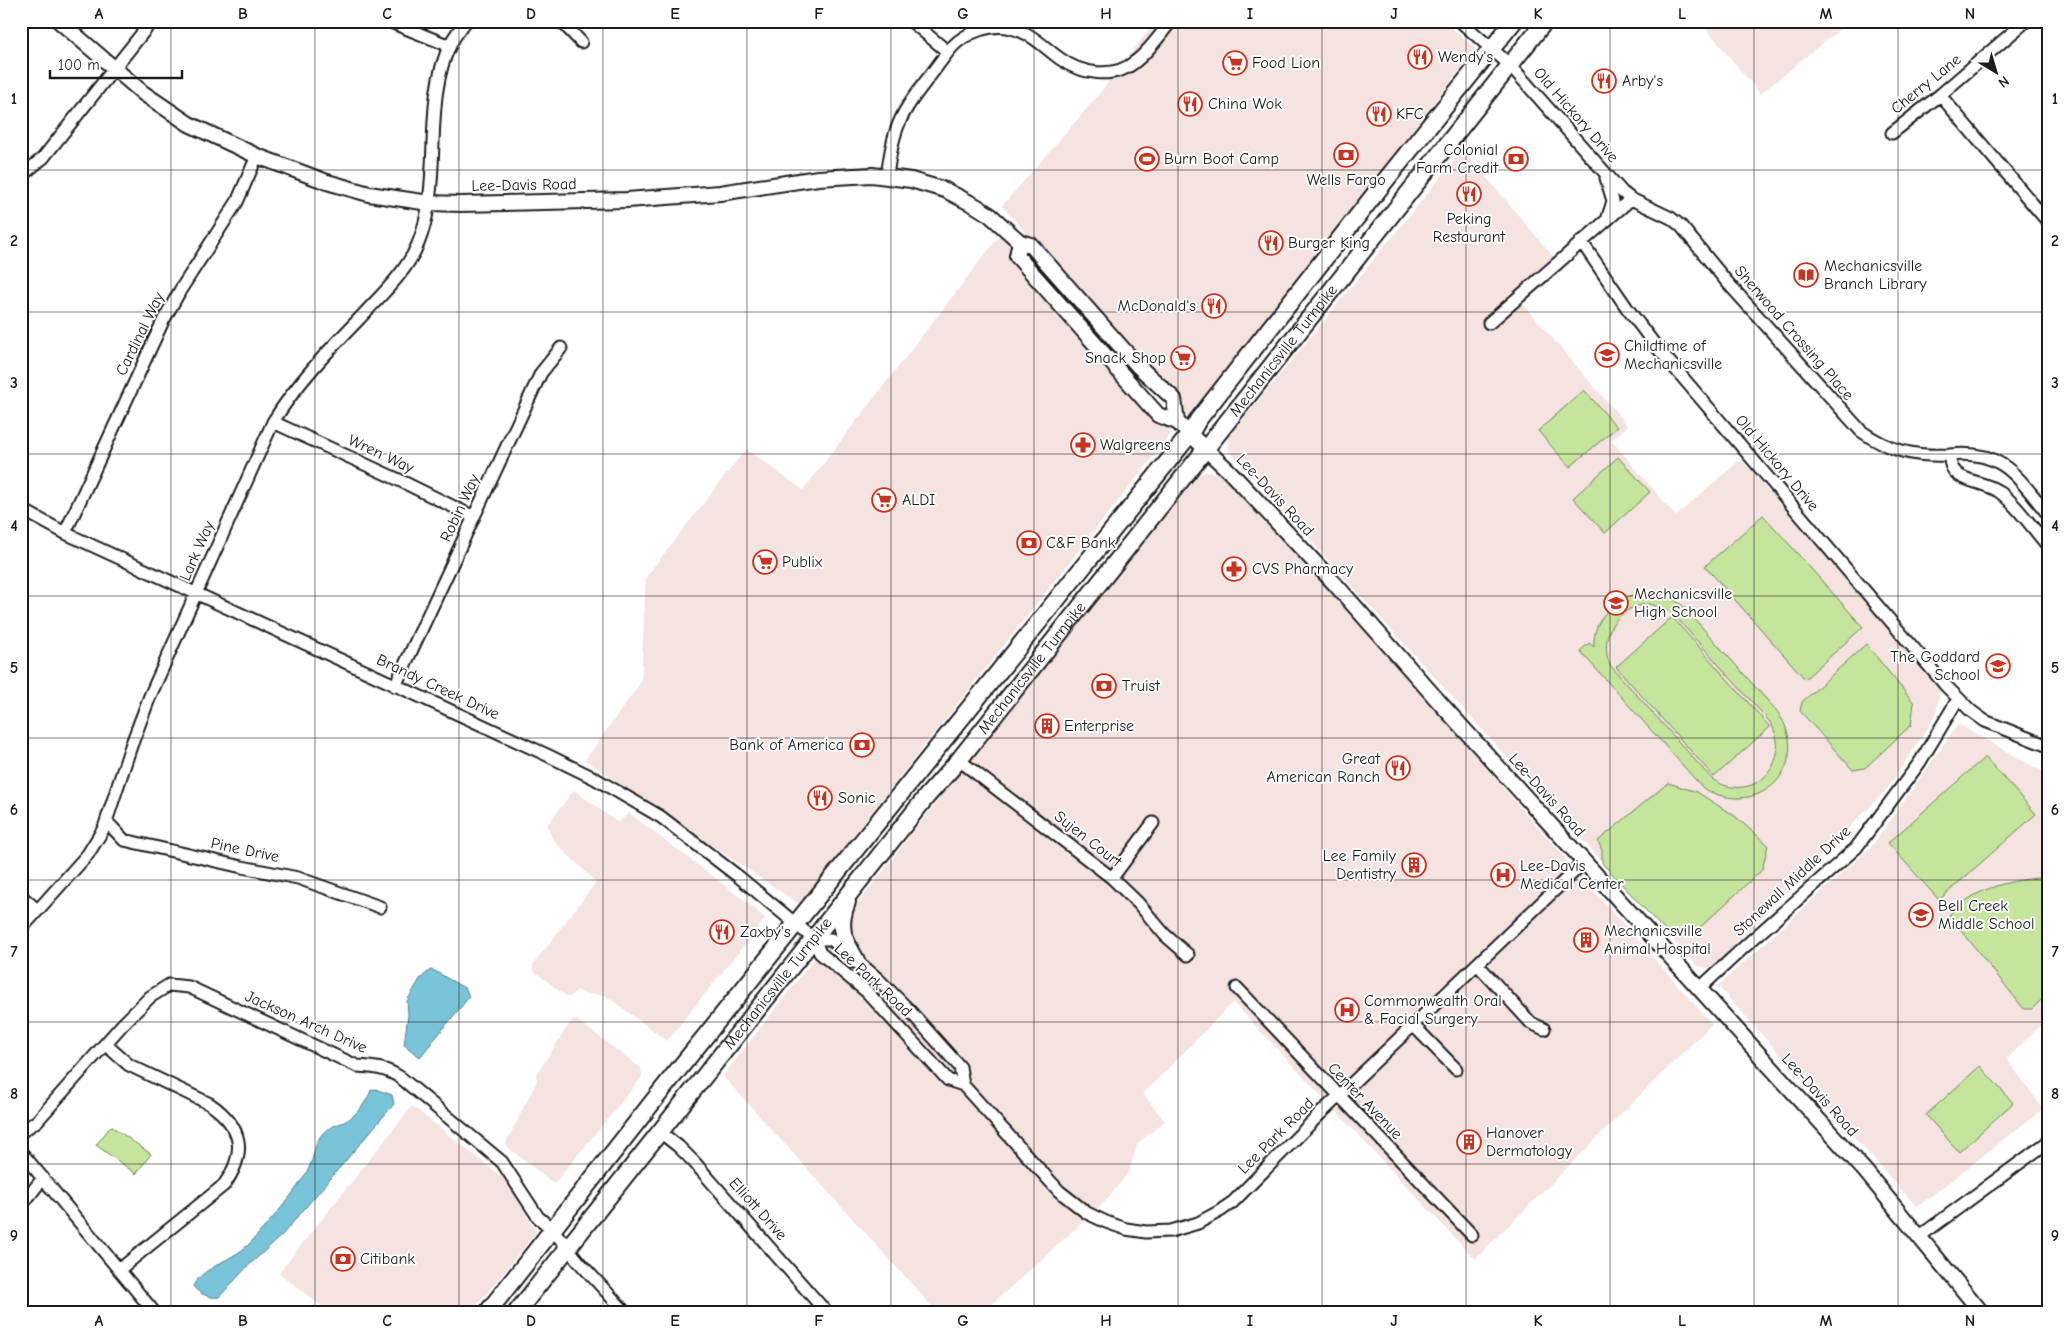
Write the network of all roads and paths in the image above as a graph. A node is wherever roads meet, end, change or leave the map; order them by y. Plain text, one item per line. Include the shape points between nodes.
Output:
1 (59, 21) edge
2 (152, 21) edge
3 (388, 21) edge
4 (466, 21) edge
5 (561, 21) edge
6 (912, 21) edge
7 (923, 21) edge
8 (1171, 21) edge
9 (1460, 21) edge
10 (1514, 21) edge
11 (1545, 21) edge
12 (2026, 21) edge
13 (581, 42) dead end
14 (450, 46) junction
15 (1492, 48) junction
16 (951, 49) junction
17 (1510, 65) junction
18 (112, 68) junction
19 (1940, 95) junction
20 (1892, 133) dead end
21 (257, 156) junction
22 (1602, 169) junction
23 (21, 176) edge
24 (887, 176) junction
25 (1631, 199) junction
26 (429, 203) junction
27 (1608, 218) junction
28 (2048, 222) edge
29 (1581, 241) junction
30 (1020, 242) junction
31 (1062, 307) junction
32 (1489, 323) dead end
33 (1113, 337) junction
34 (561, 348) dead end
35 (273, 422) junction
36 (1177, 422) junction
37 (1190, 434) junction
38 (1205, 449) junction
39 (1950, 455) junction
40 (21, 509) edge
41 (2048, 514) edge
42 (474, 517) junction
43 (65, 533) junction
44 (2048, 546) edge
45 (196, 593) junction
46 (396, 686) junction
47 (1958, 699) junction
48 (2048, 746) edge
49 (959, 760) junction
50 (107, 822) junction
51 (1153, 823) dead end
52 (1584, 862) junction
53 (1112, 878) junction
54 (852, 891) junction
55 (21, 896) edge
56 (380, 907) dead end
57 (38, 910) junction
58 (797, 924) junction
59 (21, 929) edge
60 (814, 939) junction
61 (1188, 955) dead end
62 (856, 960) junction
63 (1478, 965) junction
64 (1237, 988) dead end
65 (1699, 989) junction
66 (1414, 1026) junction
67 (1544, 1029) dead end
68 (105, 1044) junction
69 (1456, 1069) dead end
70 (963, 1085) junction
71 (1339, 1097) junction
72 (21, 1132) edge
73 (660, 1132) junction
74 (2048, 1142) edge
75 (21, 1152) edge
76 (43, 1178) junction
77 (21, 1206) edge
78 (553, 1230) junction
79 (1472, 1235) dead end
80 (1920, 1236) junction
81 (567, 1248) junction
82 (120, 1269) junction
83 (154, 1312) edge
84 (487, 1313) edge
85 (516, 1313) edge
86 (626, 1313) edge
87 (827, 1313) edge
88 (1982, 1313) edge

1 - 18 main road, Lee-Davis Road
2 - 18 street
3 - 14 street
4 - 14 street, Lark Way
5 - 13 street
6 - 16 street
7 - 16 street
8 - 16 street via 1135,62 1112,72 1081,70 1065,63 1022,31 999,26 981,29
9 - 15 street, Old Hickory Drive
10 - 15 highway, Mechanicsville Turnpike
11 - 17 highway, Mechanicsville Turnpike
12 - 19 street, Cherry Lane
14 - 26 street, Lark Way via 436,102
15 - 17 street, Old Hickory Drive
15 - 37 highway, Mechanicsville Turnpike
16 - 24 street via 903,114 891,147
17 - 22 street, Old Hickory Drive
17 - 38 highway, Mechanicsville Turnpike
18 - 21 main road, Lee-Davis Road via 142,93 189,124
18 - 23 street via 43,158
19 - 20 street, Cherry Lane
19 - 28 street
21 - 26 main road, Lee-Davis Road via 348,189
21 - 43 street, Cardinal Way via 237,202 163,321
22 - 25 street, Old Hickory Drive
22 - 27 street via 1613,201
24 - 26 main road, Lee-Davis Road via 818,178 678,197 497,204
24 - 30 main road, Lee-Davis Road via 935,187 964,199 990,215
25 - 27 street
25 - 39 street, Sherwood Crossing Place via 1681,226 1861,431 1901,451
26 - 35 street, Lark Way via 417,246 400,275 298,384
27 - 29 street
29 - 32 street
29 - 47 street, Old Hickory Drive via 1655,345
30 - 31 main road, Lee-Davis Road via 1017,256
30 - 33 main road, Lee-Davis Road via 1031,245
31 - 33 main road via 1074,307
31 - 36 main road, Lee-Davis Road via 1158,415
33 - 36 main road, Lee-Davis Road via 1138,366 1174,399
34 - 42 street, Robin Way via 541,373
35 - 42 street, Wren Way
35 - 45 street, Lark Way
36 - 37 main road, Lee-Davis Road
37 - 38 main road, Lee-Davis Road
37 - 58 highway, Mechanicsville Turnpike
38 - 49 highway, Mechanicsville Turnpike
38 - 52 main road, Lee-Davis Road via 1335,584
39 - 41 street, Sherwood Crossing Place via 1975,454 1999,462 2017,476
39 - 44 street via 1953,472 2006,496
40 - 43 street, Brandy Creek Drive
42 - 46 street, Robin Way
43 - 45 street, Brandy Creek Drive
45 - 46 street, Brandy Creek Drive
45 - 50 street, Lark Way via 146,704
46 - 58 street, Brandy Creek Drive via 594,778 632,799
47 - 48 street via 1985,721
47 - 65 street, Stonewall Middle Drive via 1920,762 1856,848
49 - 53 street, Sujen Court
49 - 54 highway, Mechanicsville Turnpike
50 - 56 street, Pine Drive via 124,840 298,878
50 - 57 street, Lark Way via 88,854
51 - 53 street
52 - 63 street, Lee Park Road
52 - 65 main road, Lee-Davis Road
53 - 61 street, Sujen Court via 1164,935
54 - 60 highway, Mechanicsville Turnpike
54 - 62 highway via 843,913 842,930
55 - 57 street
57 - 59 street, Lark Way
58 - 60 street, Brandy Creek Drive
58 - 78 highway, Mechanicsville Turnpike
60 - 62 street, Lee Park Road via 832,939
60 - 70 street, Lee Park Road via 820,952 867,992 948,1080
60 - 73 highway, Mechanicsville Turnpike
62 - 70 street, Lee Park Road via 908,1009 960,1067
63 - 66 street, Lee Park Road
63 - 67 street via 1531,1023
64 - 71 street, Center Avenue
65 - 80 main road, Lee-Davis Road via 1776,1071
66 - 69 street
66 - 71 street, Lee Park Road
68 - 72 street, Jackson Arch Drive via 37,1121
68 - 78 street, Jackson Arch Drive via 150,997 169,984 197,990 357,1066 391,1070 502,1162 529,1205
68 - 82 street via 129,1065 220,1111 236,1131 239,1144 236,1165 224,1185
70 - 71 street, Lee Park Road via 1072,1203 1106,1222 1146,1232 1187,1227 1233,1202
71 - 79 street, Center Avenue
73 - 81 highway, Mechanicsville Turnpike
73 - 87 street, Elliott Drive via 694,1162
74 - 80 street
75 - 76 street
76 - 77 street
76 - 82 street
78 - 81 street, Jackson Arch Drive
78 - 84 highway, Mechanicsville Turnpike
80 - 88 main road, Lee-Davis Road
81 - 85 highway, Mechanicsville Turnpike
81 - 86 street, Jackson Arch Drive
82 - 83 street

